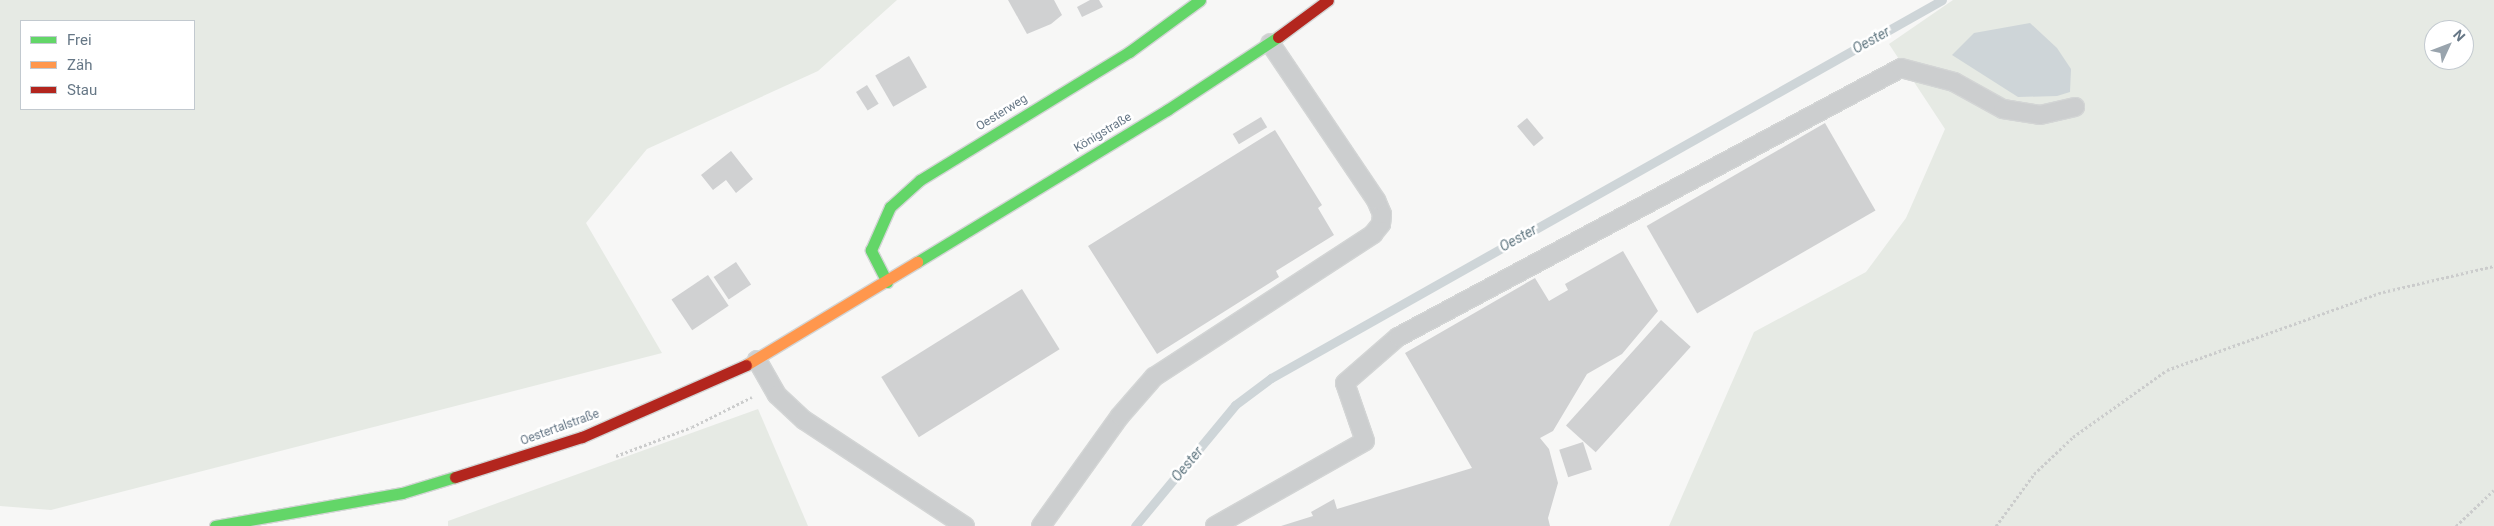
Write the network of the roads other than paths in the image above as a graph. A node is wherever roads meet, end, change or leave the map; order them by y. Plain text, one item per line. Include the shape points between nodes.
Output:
1 (1200, 0) edge
2 (1328, 0) edge
3 (1270, 43) junction
4 (2075, 107) dead end
5 (887, 282) junction
6 (757, 360) junction
7 (215, 526) edge
8 (965, 526) edge
9 (1041, 526) edge
10 (1215, 526) edge

1 - 5 main road, Oesterweg via 1129,52 920,180 890,207 871,250
2 - 3 main road, Königstraße
3 - 5 main road, Königstraße
3 - 9 lane via 1376,200 1382,214 1381,224 1373,234 1154,377 1120,416
4 - 10 lane via 2040,115 2004,109 1954,82 1901,68 1398,337 1345,382 1365,441
5 - 6 main road, Oestertalstraße
6 - 7 main road, Oestertalstraße via 582,436 503,463 402,493
6 - 8 lane via 777,395 804,420

